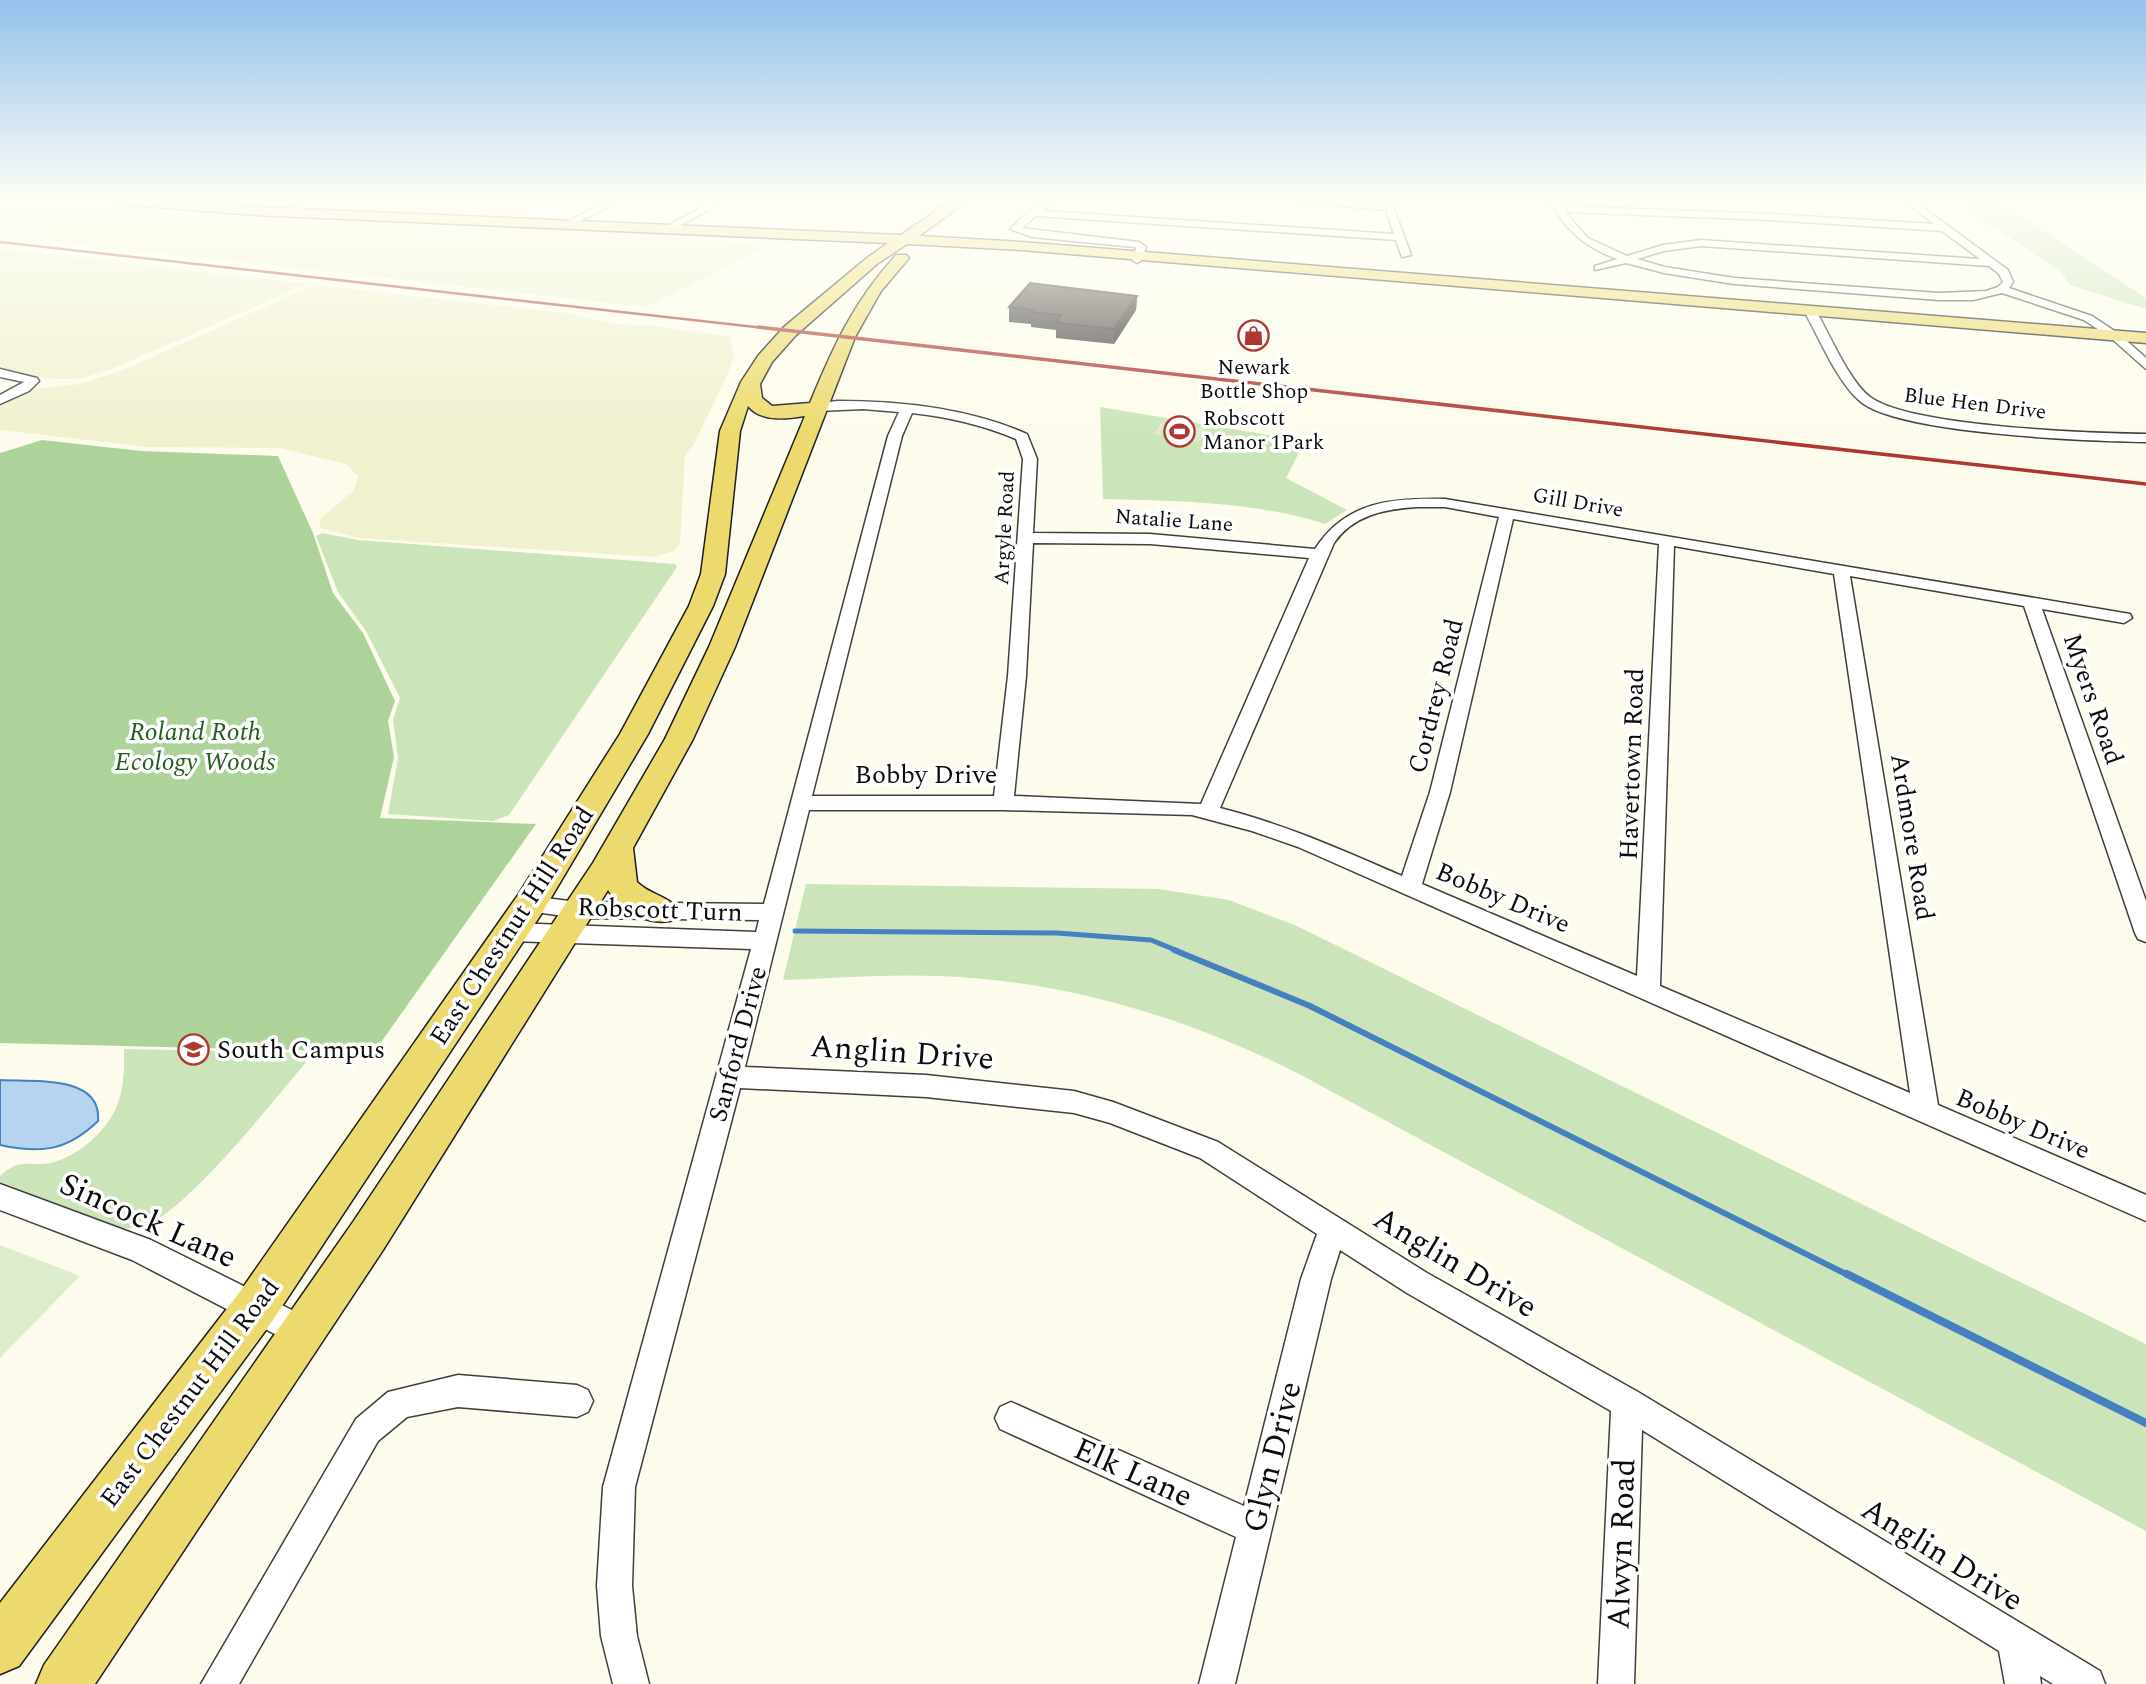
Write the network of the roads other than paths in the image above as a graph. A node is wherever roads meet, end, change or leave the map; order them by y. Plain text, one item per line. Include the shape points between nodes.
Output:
1 (851, 279) edge
2 (882, 279) edge
3 (1413, 279) edge
4 (1730, 279) edge
5 (2008, 279) edge
6 (2001, 289) junction
7 (1810, 311) junction
8 (2115, 336) junction
9 (2146, 340) edge
10 (2136, 355) junction
11 (2146, 365) edge
12 (0, 373) edge
13 (750, 382) junction
14 (0, 400) edge
15 (820, 400) junction
16 (906, 409) junction
17 (2146, 438) edge
18 (1507, 513) junction
19 (1026, 538) junction
20 (1667, 540) junction
21 (1319, 554) junction
22 (1841, 569) junction
23 (2031, 602) junction
24 (2124, 618) dead end
25 (801, 803) junction
26 (1003, 803) junction
27 (1208, 812) junction
28 (617, 848) junction
29 (1409, 889) junction
30 (662, 911) junction
31 (773, 912) junction
32 (521, 918) junction
33 (569, 922) junction
34 (2146, 933) edge
35 (765, 942) junction
36 (1648, 990) junction
37 (730, 1077) junction
38 (1926, 1113) junction
39 (0, 1197) edge
40 (2146, 1208) edge
41 (1332, 1231) junction
42 (255, 1308) junction
43 (303, 1332) junction
44 (577, 1401) dead end
45 (1627, 1403) junction
46 (1011, 1418) dead end
47 (1255, 1528) junction
48 (2016, 1642) junction
49 (0, 1647) edge
50 (63, 1684) edge
51 (219, 1684) edge
52 (631, 1684) edge
53 (1217, 1684) edge
54 (1616, 1684) edge
55 (2023, 1684) edge
56 (2087, 1684) edge

1 - 13 main road, East Chestnut Hill Road via 790,331
2 - 15 main road, East Chestnut Hill Road via 846,337
3 - 7 main road
4 - 6 street via 1950,296
5 - 6 street
6 - 8 street via 2073,311
7 - 8 main road
7 - 17 street, Blue Hen Drive via 1855,390 1888,411 1937,422
8 - 9 main road
8 - 10 street
9 - 10 street
10 - 11 street
12 - 14 street via 33,380
13 - 15 main road via 752,398 769,410 794,413
13 - 32 main road, East Chestnut Hill Road via 730,431 718,551 701,606 634,734
15 - 16 street, Argyle Road
15 - 28 main road, East Chestnut Hill Road via 713,668
16 - 19 street, Argyle Road via 991,423 1022,437 1030,459
16 - 25 street, Sanford Drive via 895,436
18 - 20 street, Gill Drive
18 - 21 street, Gill Drive via 1445,503 1392,505 1349,520
18 - 29 street, Cordrey Road via 1440,792
19 - 21 street, Natalie Lane via 1150,539
19 - 26 street, Argyle Road
20 - 22 street, Gill Drive
20 - 36 street, Havertown Road
21 - 27 street, Gill Drive
22 - 23 street, Gill Drive
22 - 38 street, Ardmore Road
23 - 24 street, Gill Drive
23 - 34 street, Myers Road
25 - 26 street, Bobby Drive
25 - 31 street, Sanford Drive
26 - 27 street, Bobby Drive
27 - 29 street, Bobby Drive via 1305,842
28 - 30 main road via 621,888
28 - 33 main road, East Chestnut Hill Road
29 - 36 street, Bobby Drive
30 - 31 street, Robscott Turn
30 - 33 street, Robscott Turn
31 - 35 street, Sanford Drive
32 - 33 street, Robscott Turn
32 - 33 street, Robscott Turn
32 - 42 main road, East Chestnut Hill Road
33 - 35 street, Robscott Turn
33 - 43 main road, East Chestnut Hill Road
35 - 37 street, Sanford Drive
36 - 38 street, Bobby Drive
37 - 41 street, Anglin Drive via 926,1086 1074,1102 1209,1150
37 - 52 street, Sanford Drive via 618,1487 612,1567 615,1615
38 - 40 street, Bobby Drive
39 - 42 street, Sincock Lane via 141,1250
41 - 45 street, Anglin Drive
41 - 47 street, Glyn Drive
42 - 43 street, Sincock Lane
42 - 49 main road, East Chestnut Hill Road
43 - 50 main road, East Chestnut Hill Road
44 - 51 street via 458,1391 399,1403 367,1430
45 - 48 street, Anglin Drive
45 - 54 street, Alwyn Road
46 - 47 street, Elk Lane
47 - 53 street, Glyn Drive
48 - 55 street
48 - 56 street, Anglin Drive

